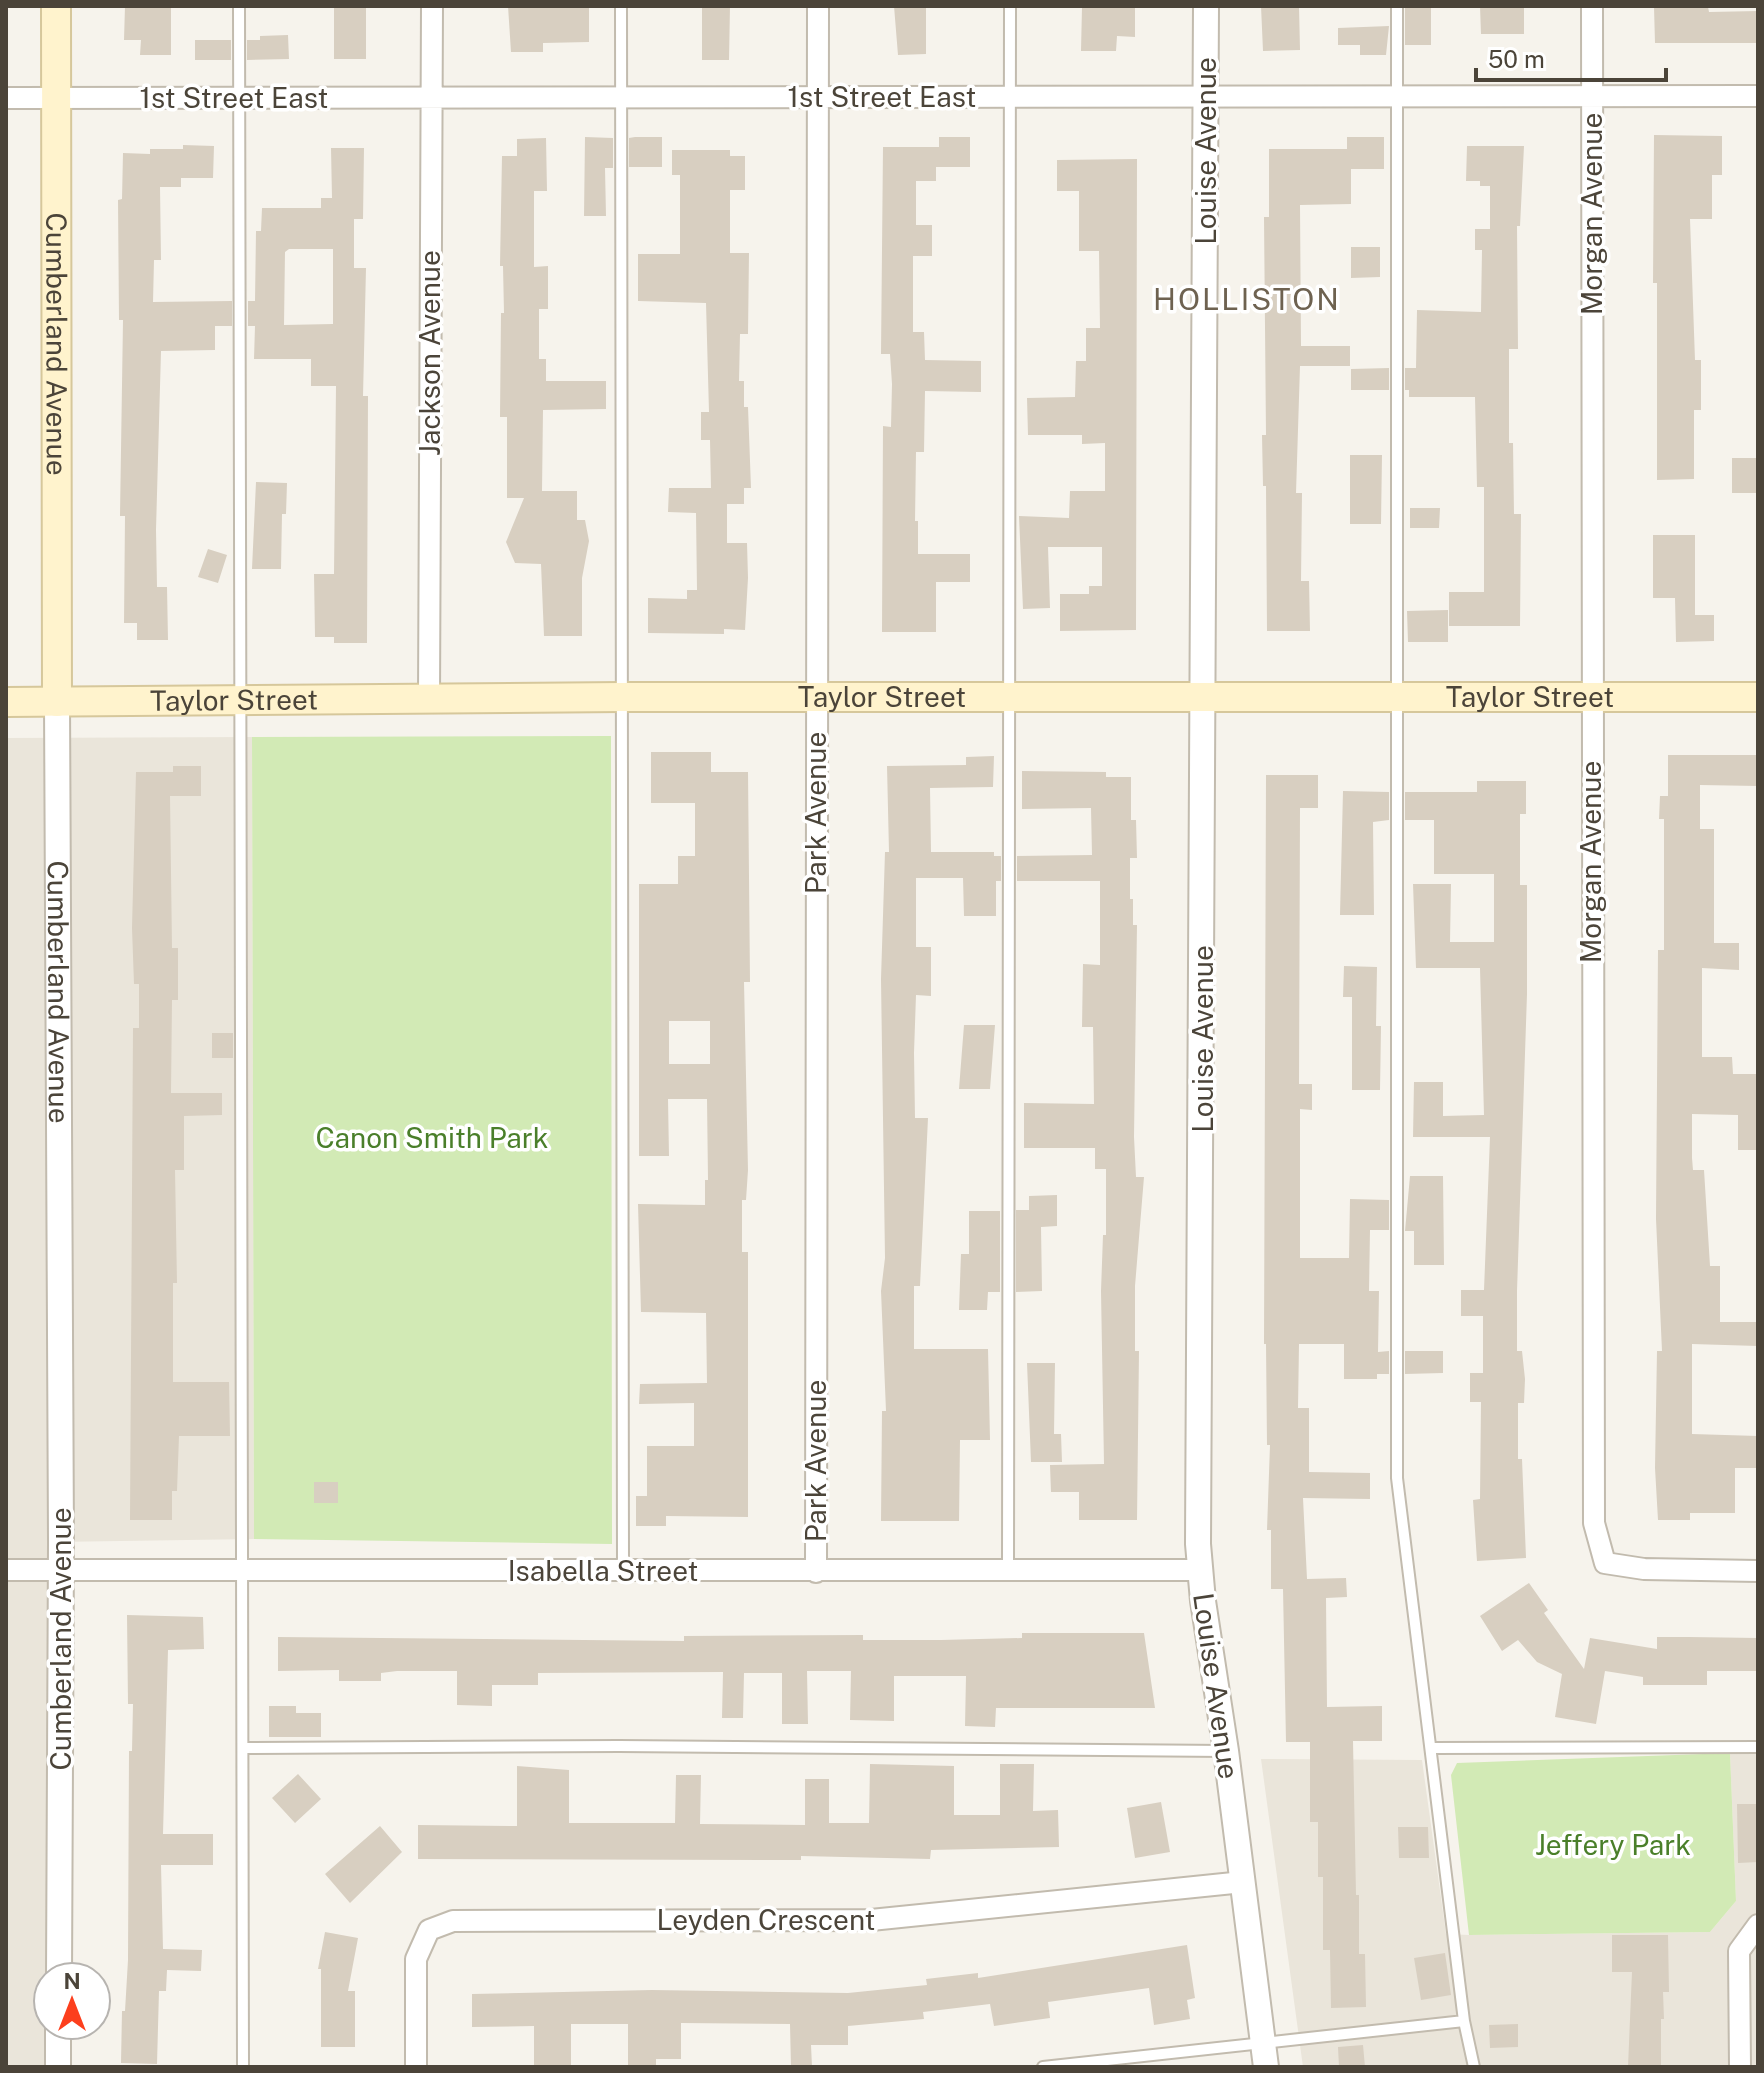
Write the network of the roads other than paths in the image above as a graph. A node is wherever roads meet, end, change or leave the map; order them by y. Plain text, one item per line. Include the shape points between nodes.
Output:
1 (56, 6) edge
2 (239, 6) edge
3 (432, 6) edge
4 (621, 6) edge
5 (818, 6) edge
6 (1010, 6) edge
7 (1206, 6) edge
8 (1397, 6) edge
9 (1592, 6) edge
10 (817, 96) junction
11 (1592, 96) junction
12 (1758, 96) edge
13 (1206, 97) junction
14 (1398, 97) junction
15 (6, 98) edge
16 (239, 98) junction
17 (1010, 98) junction
18 (56, 99) junction
19 (431, 99) junction
20 (620, 99) junction
21 (622, 697) junction
22 (816, 697) junction
23 (1010, 697) junction
24 (1205, 697) junction
25 (1396, 697) junction
26 (1591, 697) junction
27 (1758, 697) edge
28 (429, 699) junction
29 (238, 700) junction
30 (6, 702) edge
31 (57, 702) junction
32 (244, 1569) junction
33 (6, 1570) edge
34 (61, 1570) junction
35 (1008, 1570) junction
36 (1200, 1570) junction
37 (1758, 1571) edge
38 (623, 1572) junction
39 (816, 1572) junction
40 (1758, 1747) edge
41 (245, 1748) junction
42 (1433, 1748) junction
43 (1226, 1751) junction
44 (1243, 1882) junction
45 (1758, 1925) edge
46 (59, 1961) edge
47 (1464, 2021) junction
48 (58, 2041) edge
49 (1263, 2042) junction
50 (58, 2067) edge
51 (243, 2067) edge
52 (416, 2067) edge
53 (1043, 2067) edge
54 (1266, 2067) edge
55 (1474, 2067) edge
56 (1740, 2067) edge

1 - 18 main road, Cumberland Avenue
2 - 16 lane
3 - 19 street, Jackson Avenue
4 - 20 lane
5 - 10 street, Park Avenue
6 - 17 lane
7 - 13 street, Louise Avenue
8 - 14 lane
9 - 11 street, Morgan Avenue
10 - 17 street, 1st Street East
10 - 20 street, 1st Street East
10 - 22 street, Park Avenue
11 - 12 street, 1st Street East
11 - 14 street, 1st Street East
11 - 26 street, Morgan Avenue
13 - 14 street, 1st Street East
13 - 17 street, 1st Street East
13 - 24 street, Louise Avenue
14 - 25 lane
15 - 18 street, 1st Street East
16 - 18 street, 1st Street East
16 - 19 street, 1st Street East
16 - 29 lane
17 - 23 lane
18 - 31 main road, Cumberland Avenue
19 - 20 street, 1st Street East
19 - 28 street, Jackson Avenue
20 - 21 lane
21 - 22 main road, Taylor Street
21 - 28 main road, Taylor Street
21 - 38 lane
22 - 23 main road, Taylor Street
22 - 39 street, Park Avenue
23 - 24 main road, Taylor Street
23 - 35 lane
24 - 25 main road, Taylor Street
24 - 36 street, Louise Avenue
25 - 26 main road, Taylor Street
25 - 42 lane via 1397,1478
26 - 27 main road, Taylor Street
26 - 37 street, Morgan Avenue via 1594,1523 1605,1563
28 - 29 main road, Taylor Street
29 - 31 main road, Taylor Street
29 - 32 lane
30 - 31 main road, Taylor Street
31 - 34 street, Cumberland Avenue
32 - 34 street, Isabella Street
32 - 38 street, Isabella Street
32 - 41 lane
33 - 34 street, Isabella Street
34 - 46 street, Cumberland Avenue
35 - 36 street, Isabella Street
35 - 39 street, Isabella Street
36 - 43 street, Louise Avenue
38 - 39 street, Isabella Street
40 - 42 lane
41 - 43 lane
41 - 51 lane
42 - 47 lane
43 - 44 street, Louise Avenue
44 - 49 street, Louise Avenue
44 - 52 street, Leyden Crescent via 871,1920 453,1921 429,1930 416,1959
45 - 56 street via 1739,1951
47 - 49 lane
47 - 55 lane
48 - 50 street
49 - 53 lane
49 - 54 street, Louise Avenue

